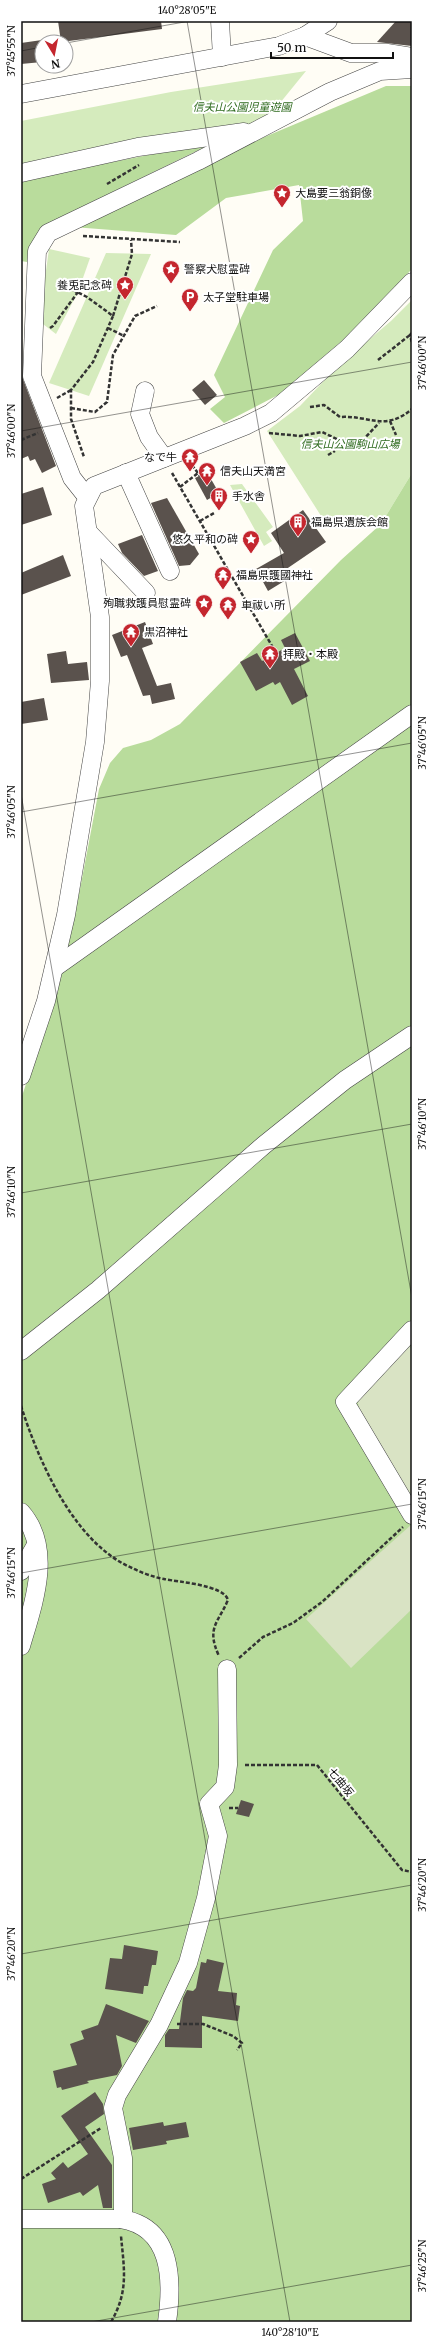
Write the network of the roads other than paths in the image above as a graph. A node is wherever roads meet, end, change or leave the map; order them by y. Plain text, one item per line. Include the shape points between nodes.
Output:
1 (220, 21) edge
2 (328, 21) edge
3 (305, 36) junction
4 (222, 57) junction
5 (412, 57) edge
6 (412, 69) edge
7 (21, 94) edge
8 (258, 130) junction
9 (21, 173) edge
10 (412, 282) edge
11 (145, 391) dead end
12 (164, 458) junction
13 (126, 473) junction
14 (87, 497) junction
15 (88, 532) junction
16 (170, 571) dead end
17 (146, 593) dead end
18 (412, 714) edge
19 (54, 968) junction
20 (412, 1035) edge
21 (21, 1076) edge
22 (412, 1330) edge
23 (21, 1351) edge
24 (21, 1512) edge
25 (409, 1519) edge
26 (36, 1545) junction
27 (21, 1571) edge
28 (21, 1646) edge
29 (227, 1669) road end
30 (21, 2218) edge
31 (121, 2219) junction
32 (167, 2322) edge

1 - 4 street
2 - 3 street
3 - 4 street via 279,46
3 - 5 street via 351,53 387,53
4 - 7 street
6 - 8 street via 380,71 330,92
8 - 9 street via 138,147
8 - 14 street via 48,233 37,251 32,376 72,478
10 - 12 street via 347,349 271,413
11 - 12 street via 140,414 149,437
12 - 13 street
13 - 14 street via 94,486
13 - 16 street
14 - 15 street via 84,506
15 - 17 street
15 - 19 street via 100,617 99,707 66,915
18 - 19 street
19 - 21 street
20 - 23 street via 345,1080 264,1145 98,1290
22 - 25 street via 345,1402
24 - 26 street via 32,1529
26 - 27 street
26 - 28 street via 39,1574
29 - 31 street via 228,1765 225,1787 209,1804 218,1836 206,1898 188,1963 158,2025 117,2095 113,2108 123,2158 124,2214
30 - 31 street
31 - 32 street via 136,2222 149,2229 163,2252 169,2277

